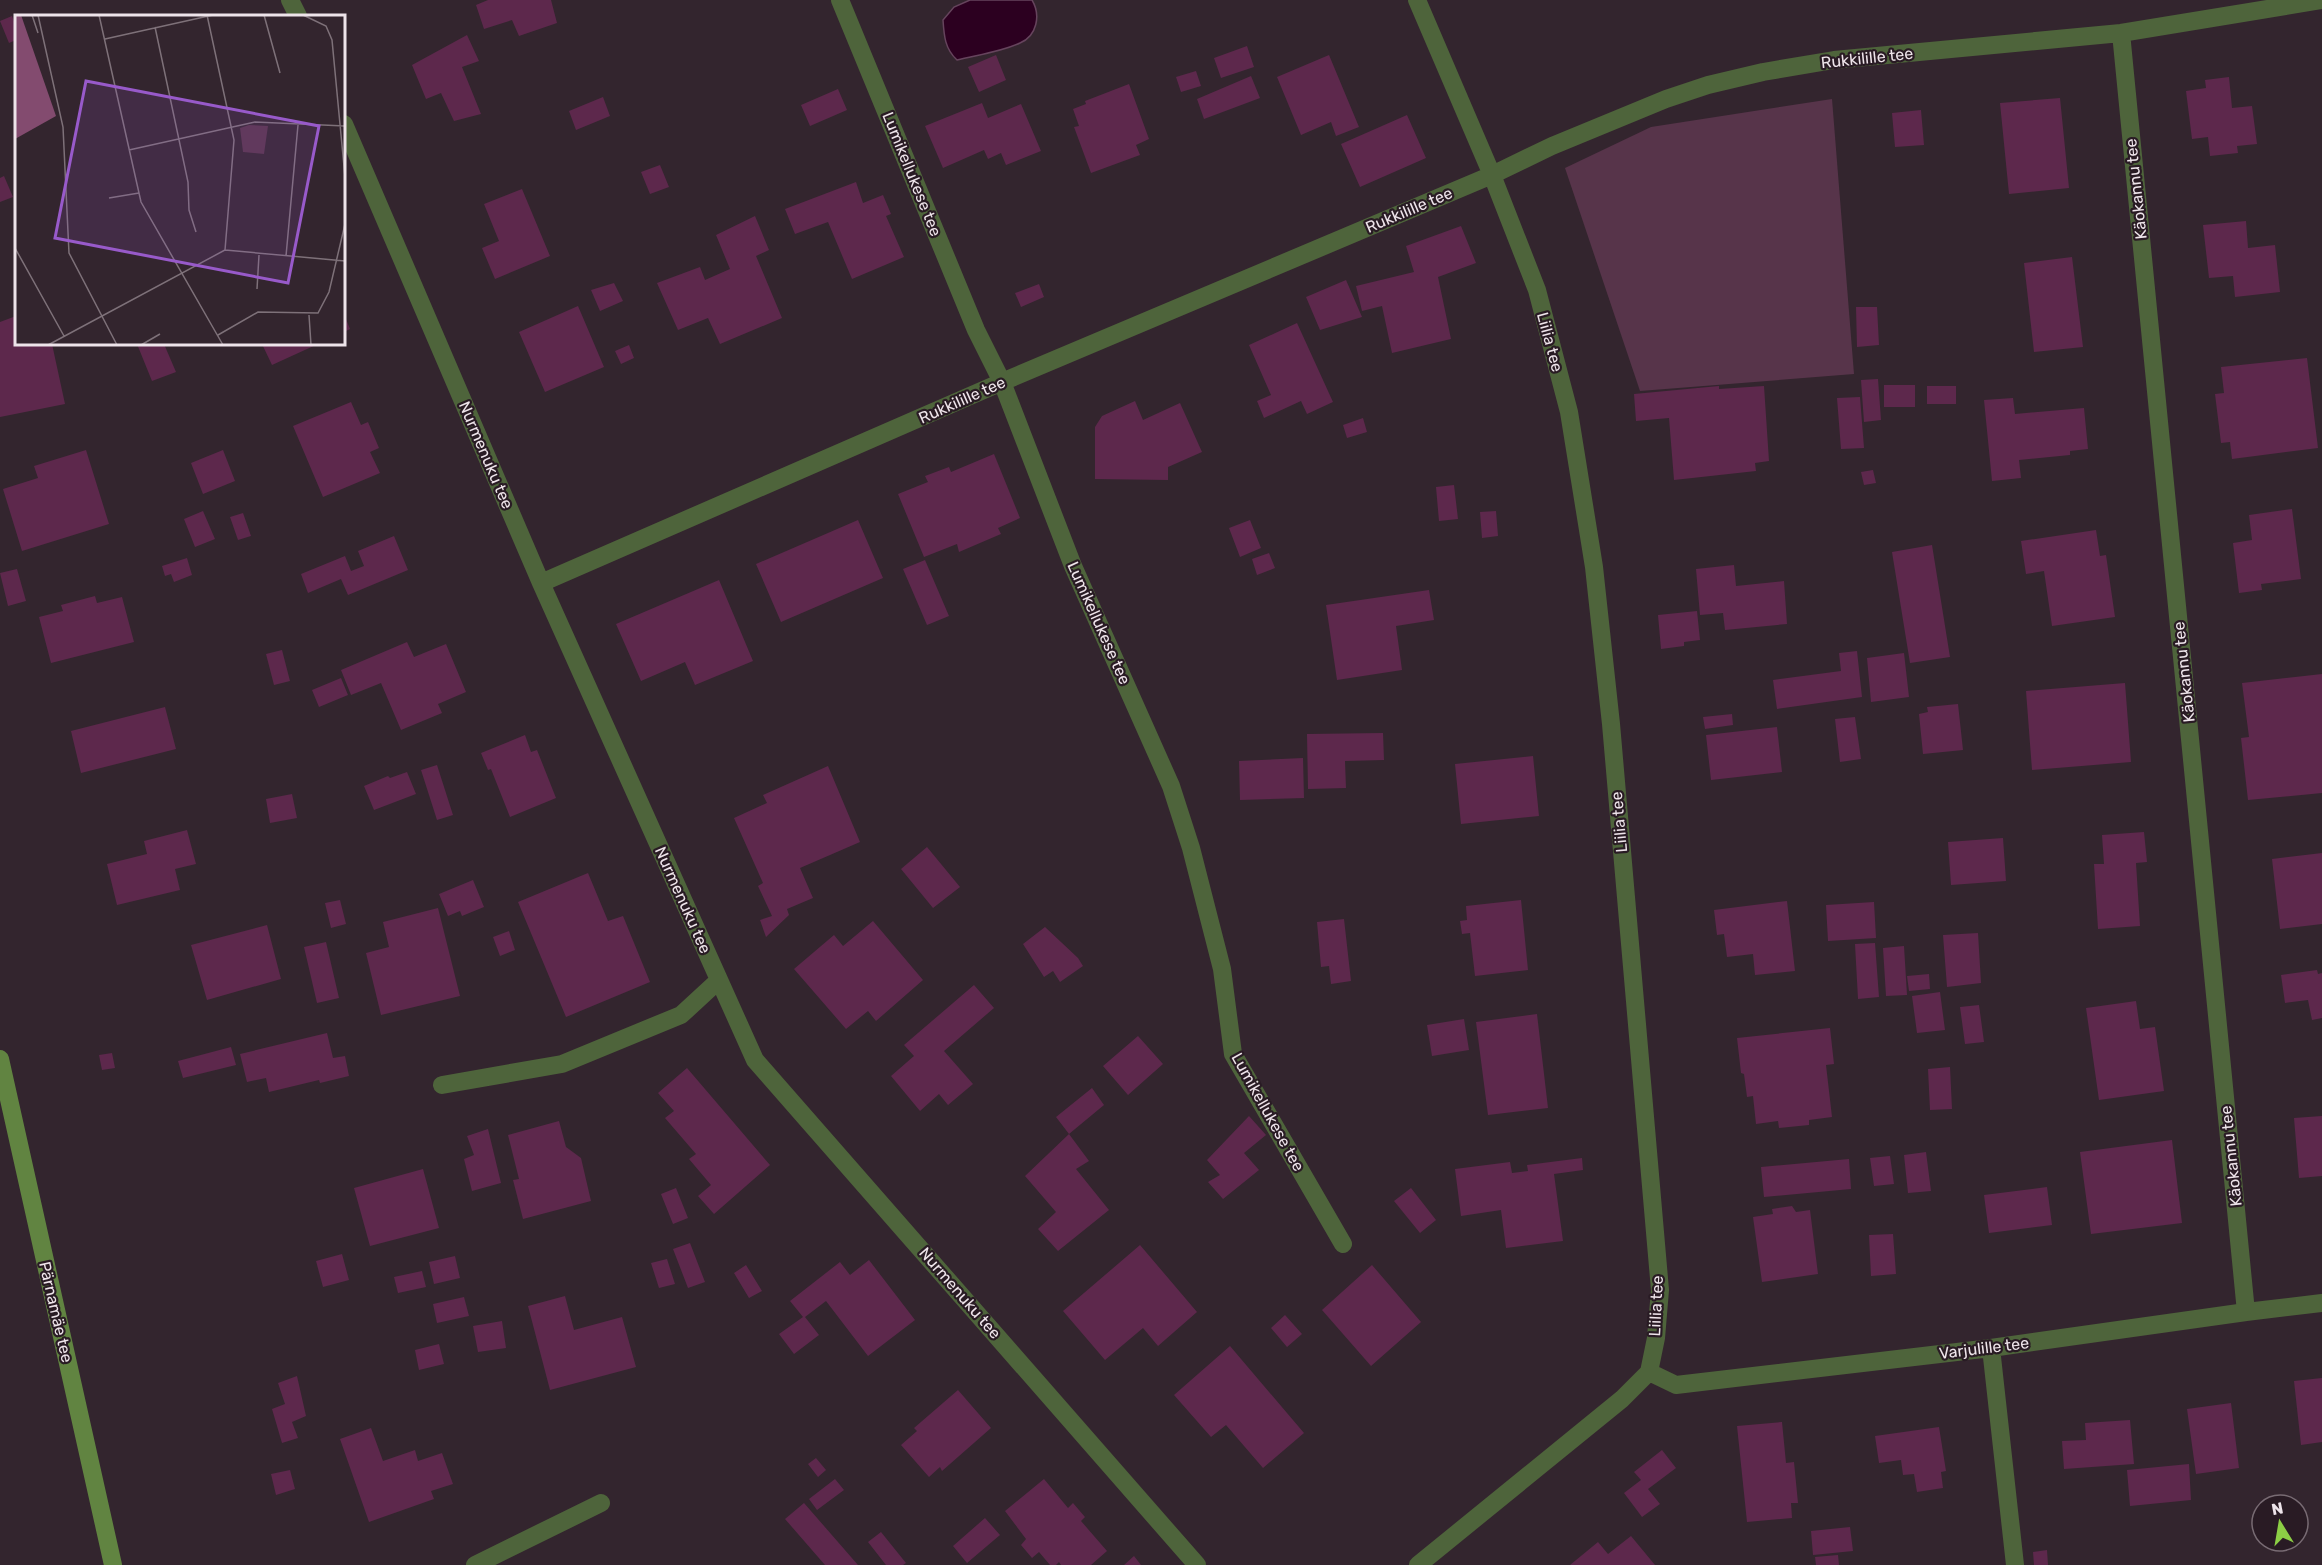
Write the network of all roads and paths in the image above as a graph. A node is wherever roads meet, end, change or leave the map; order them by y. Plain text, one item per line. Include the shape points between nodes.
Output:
1 (291, 0) edge
2 (840, 0) edge
3 (1417, 0) edge
4 (2322, 0) edge
5 (298, 15) edge
6 (2121, 33) junction
7 (345, 126) edge
8 (1492, 175) junction
9 (1002, 382) junction
10 (541, 584) junction
11 (719, 980) junction
12 (0, 1059) edge
13 (442, 1085) dead end
14 (1343, 1244) dead end
15 (2322, 1303) edge
16 (2246, 1312) junction
17 (1991, 1348) junction
18 (1649, 1372) junction
19 (601, 1503) dead end
20 (113, 1565) edge
21 (475, 1565) edge
22 (1197, 1565) edge
23 (1418, 1565) edge
24 (2015, 1565) edge

1 - 5 street
2 - 9 street, Lumikellukese tee via 976,330
3 - 8 street, Liilia tee
4 - 6 street, Rukkilille tee
6 - 8 street, Rukkilille tee via 1834,60 1762,72 1666,99
6 - 16 street, Käokannu tee
7 - 10 street, Nurmenuku tee
8 - 9 street, Rukkilille tee
8 - 18 street, Liilia tee via 1537,290 1566,401 1594,567 1660,1290
9 - 10 street, Rukkilille tee
9 - 14 street, Lumikellukese tee via 1073,566 1171,786 1222,969 1233,1054
10 - 11 street, Nurmenuku tee
11 - 13 street via 681,1015 562,1064
11 - 22 street, Nurmenuku tee via 755,1060
12 - 20 main road, Pärnamäe tee
15 - 16 street, Varjulille tee
16 - 17 street, Varjulille tee
17 - 18 street, Varjulille tee via 1676,1385
17 - 24 street
18 - 23 street
19 - 21 street

